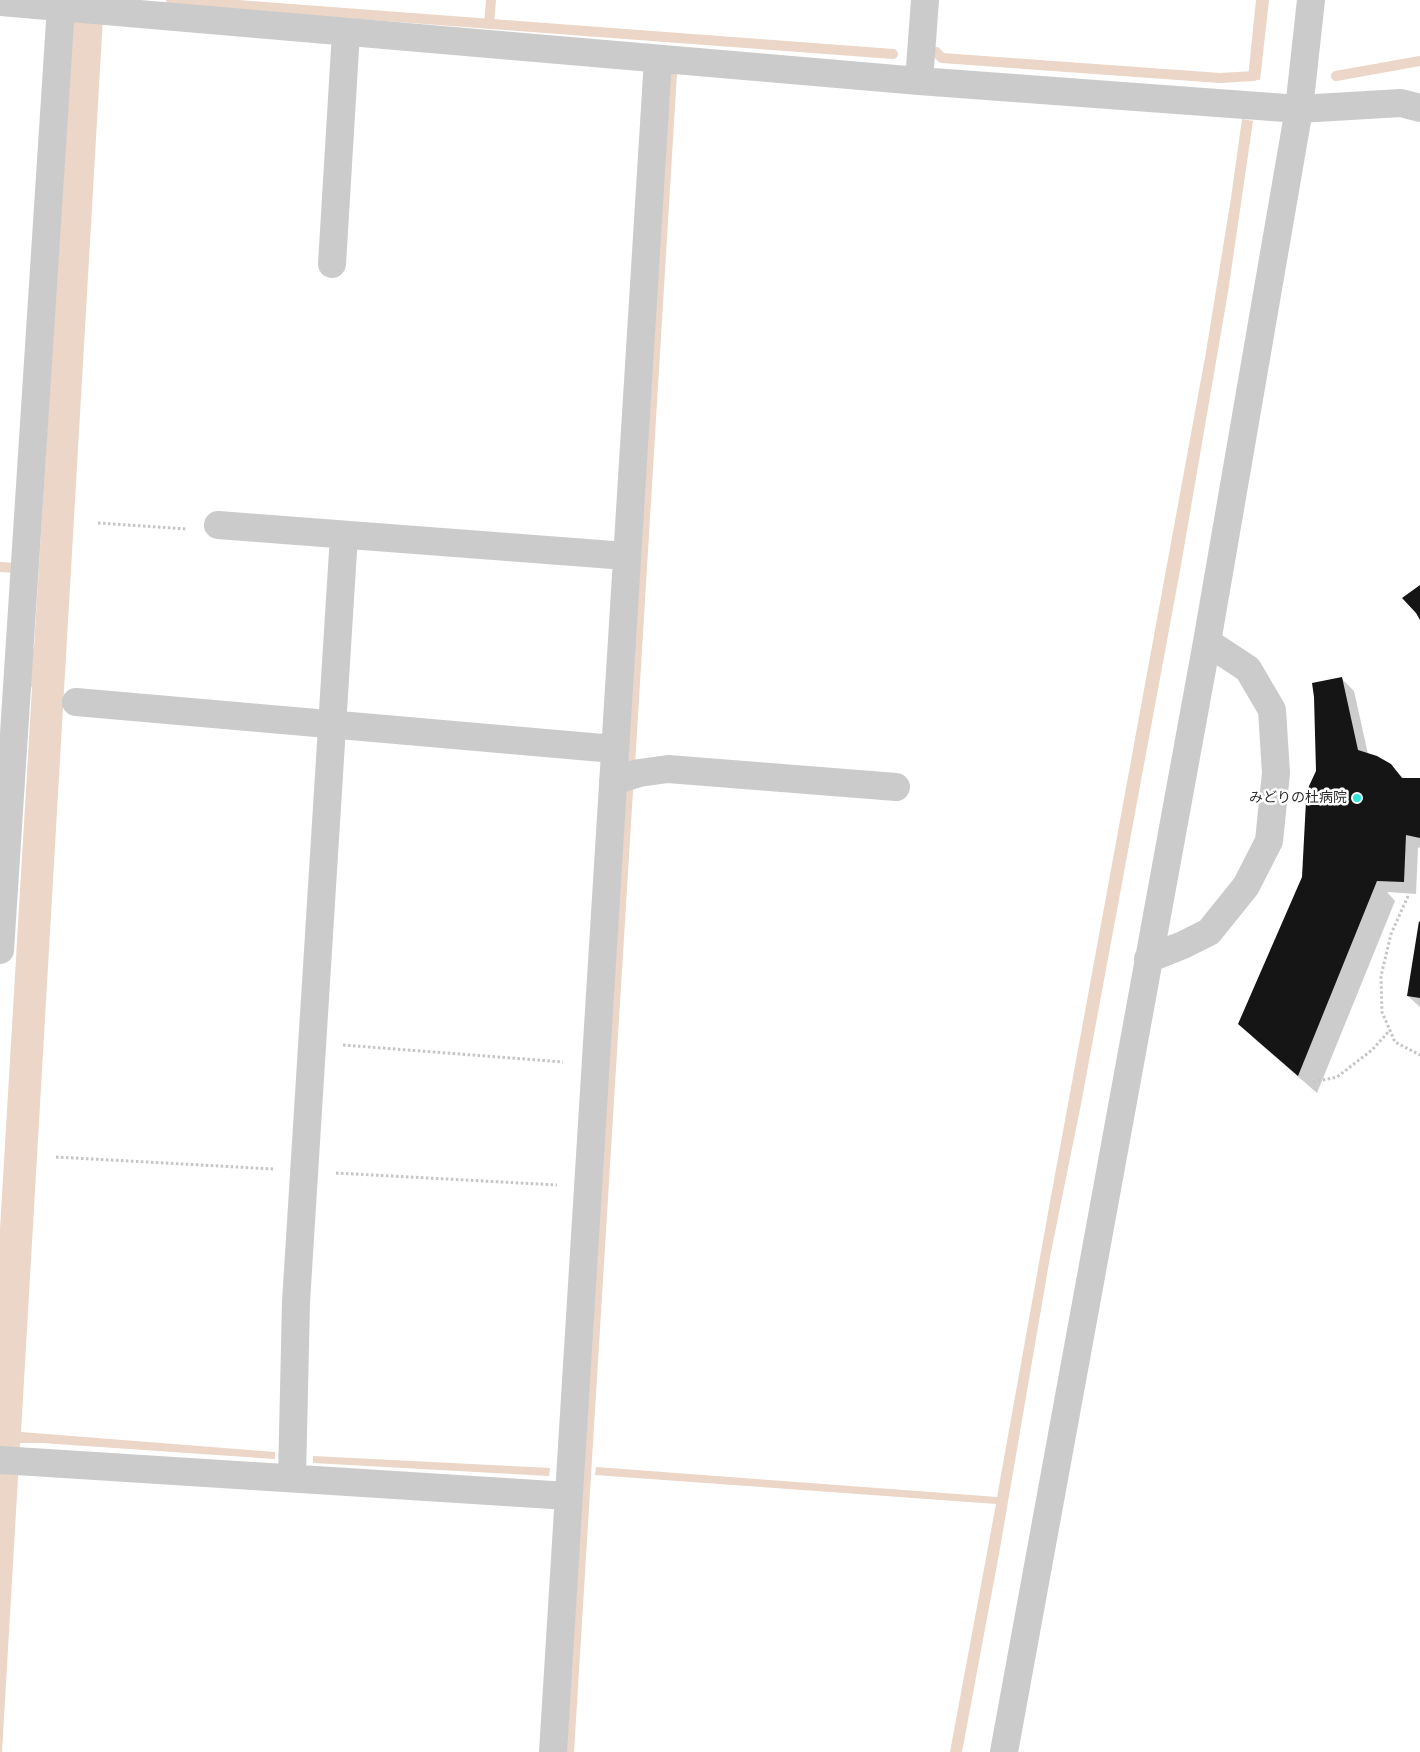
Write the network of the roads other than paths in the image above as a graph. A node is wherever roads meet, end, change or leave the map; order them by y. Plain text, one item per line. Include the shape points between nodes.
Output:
1 (925, 0) edge
2 (1311, 0) edge
3 (0, 2) edge
4 (61, 6) junction
5 (131, 7) edge
6 (346, 32) junction
7 (658, 58) junction
8 (919, 81) junction
9 (1299, 108) junction
10 (1420, 108) edge
11 (332, 264) dead end
12 (221, 526) road end
13 (344, 535) junction
14 (626, 556) junction
15 (1207, 642) junction
16 (76, 702) dead end
17 (332, 724) junction
18 (614, 749) junction
19 (613, 781) junction
20 (896, 787) dead end
21 (0, 950) edge
22 (1148, 959) junction
23 (13, 1460) edge
24 (292, 1478) junction
25 (568, 1496) junction
26 (552, 1752) edge
27 (1004, 1752) edge

1 - 8 street
2 - 9 street
3 - 4 street
4 - 5 street
4 - 21 street
5 - 6 street
6 - 7 street
6 - 11 street
7 - 8 street
7 - 14 street
8 - 9 street
9 - 10 street via 1401,102
9 - 15 street
12 - 13 street
13 - 14 street
13 - 17 street
14 - 18 street
15 - 22 street
15 - 22 street via 1248,670 1272,710 1276,773 1269,841 1246,886 1209,932
16 - 17 street
17 - 18 street
17 - 24 street via 296,1302
18 - 19 street
19 - 20 street via 668,769
19 - 25 street
22 - 27 street
23 - 24 street
24 - 25 street
25 - 26 street

